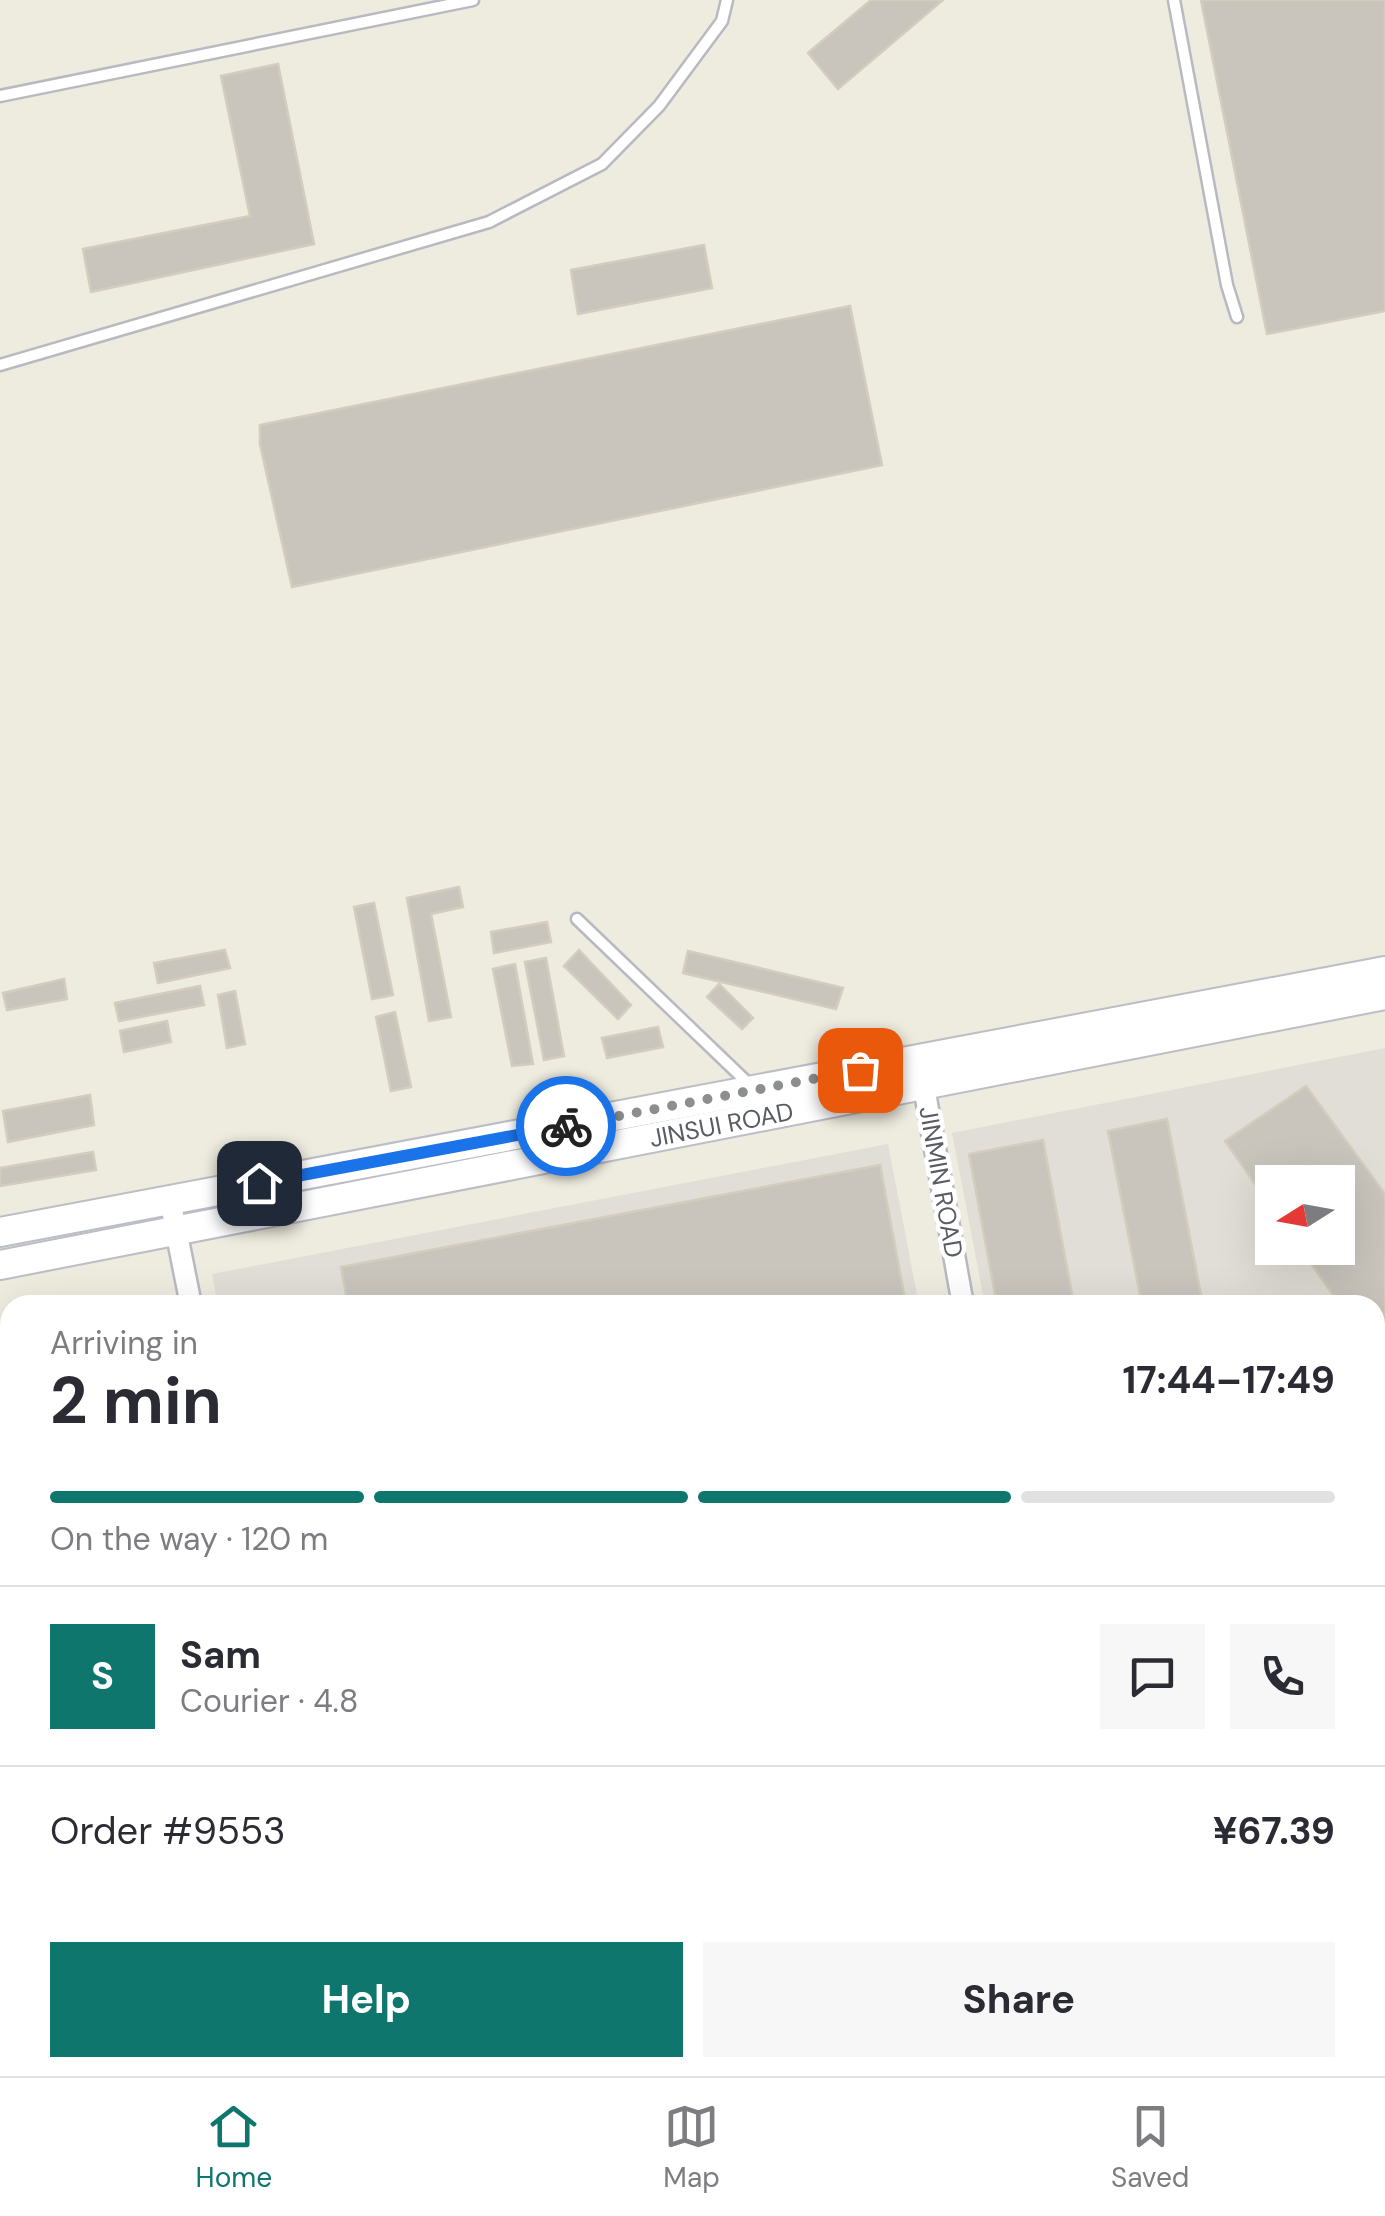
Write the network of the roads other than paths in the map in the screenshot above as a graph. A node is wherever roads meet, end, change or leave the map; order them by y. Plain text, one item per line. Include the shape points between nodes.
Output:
1 (473, 0) edge
2 (727, 0) edge
3 (1174, 0) edge
4 (0, 96) edge
5 (1237, 317) dead end
6 (0, 365) edge
7 (578, 919) dead end
8 (1385, 971) edge
9 (1385, 995) edge
10 (921, 1072) junction
11 (756, 1090) junction
12 (170, 1200) junction
13 (176, 1228) junction
14 (0, 1232) edge
15 (0, 1265) edge
16 (189, 1295) edge
17 (961, 1295) edge

1 - 4 lane
2 - 6 lane via 722,21 659,106 602,164 489,222
3 - 5 lane
7 - 11 lane
8 - 10 street, JINSUI ROAD
9 - 10 street, JINSUI ROAD
10 - 11 street, JINSUI ROAD
10 - 13 street, JINSUI ROAD
10 - 17 street, JINMIN ROAD
11 - 12 street, JINSUI ROAD
12 - 13 street
12 - 14 street, JINSUI ROAD
13 - 15 street, JINSUI ROAD
13 - 16 street

